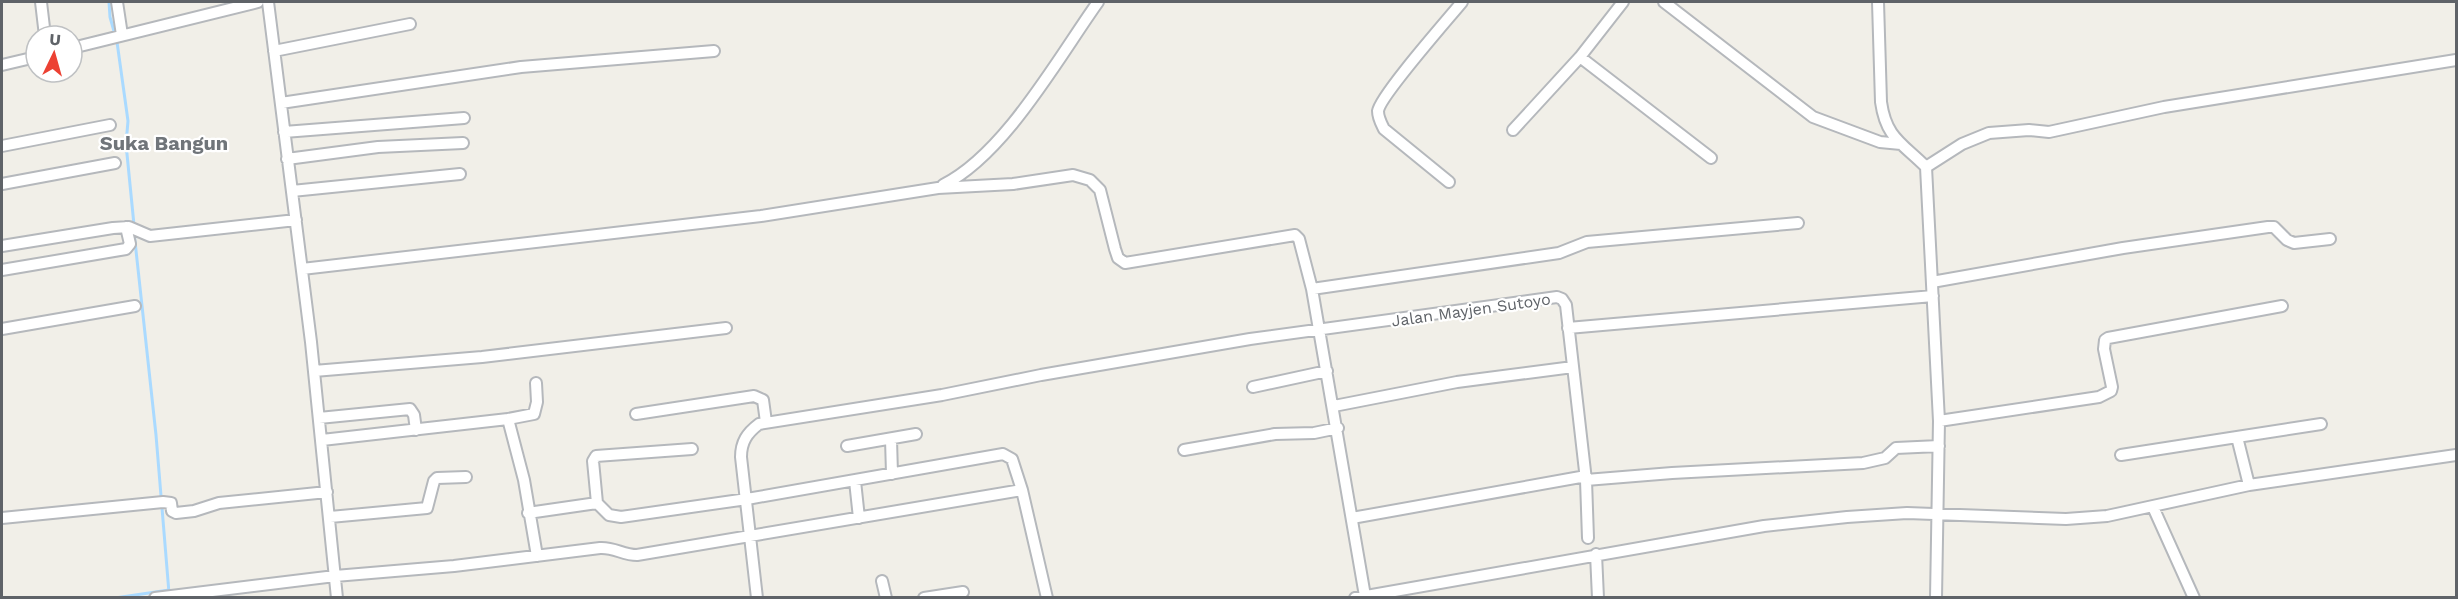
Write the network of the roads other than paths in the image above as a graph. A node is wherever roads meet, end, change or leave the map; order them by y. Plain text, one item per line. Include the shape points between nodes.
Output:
1 (41, 2) edge
2 (117, 2) edge
3 (258, 2) edge
4 (268, 2) edge
5 (1098, 2) edge
6 (1462, 2) edge
7 (1623, 2) edge
8 (1664, 2) edge
9 (1878, 2) edge
10 (44, 24) edge
11 (410, 24) dead end
12 (118, 37) junction
13 (84, 45) edge
14 (274, 51) junction
15 (714, 51) dead end
16 (1580, 57) junction
17 (24, 60) edge
18 (2457, 60) edge
19 (2, 65) edge
20 (281, 103) junction
21 (464, 118) dead end
22 (110, 125) dead end
23 (1513, 130) dead end
24 (284, 132) junction
25 (463, 142) dead end
26 (1900, 144) junction
27 (2, 146) edge
28 (1711, 158) dead end
29 (287, 159) junction
30 (115, 163) dead end
31 (1926, 167) junction
32 (460, 174) dead end
33 (1449, 182) dead end
34 (2, 184) edge
35 (938, 188) junction
36 (292, 191) junction
37 (296, 220) junction
38 (1798, 223) dead end
39 (127, 227) junction
40 (2330, 239) dead end
41 (2, 246) edge
42 (302, 269) junction
43 (2, 270) edge
44 (1932, 282) junction
45 (1312, 289) junction
46 (1933, 296) junction
47 (135, 306) dead end
48 (2282, 306) dead end
49 (726, 328) dead end
50 (1568, 328) junction
51 (2, 329) edge
52 (1319, 330) junction
53 (1573, 367) junction
54 (314, 371) junction
55 (1327, 371) junction
56 (536, 383) dead end
57 (1252, 387) dead end
58 (1334, 406) junction
59 (636, 414) dead end
60 (319, 418) junction
61 (508, 419) junction
62 (766, 422) junction
63 (1939, 422) junction
64 (2321, 424) dead end
65 (1338, 428) junction
66 (416, 430) junction
67 (916, 434) dead end
68 (2237, 437) junction
69 (891, 439) junction
70 (322, 440) junction
71 (847, 446) dead end
72 (1939, 446) junction
73 (692, 449) dead end
74 (1184, 450) dead end
75 (2121, 455) dead end
76 (2457, 455) edge
77 (892, 474) junction
78 (466, 477) dead end
79 (1586, 478) junction
80 (855, 481) junction
81 (2249, 485) junction
82 (1022, 490) junction
83 (327, 492) junction
84 (747, 499) junction
85 (597, 503) junction
86 (2153, 507) junction
87 (528, 513) junction
88 (1937, 513) junction
89 (330, 517) junction
90 (2, 518) edge
91 (858, 518) junction
92 (1352, 518) junction
93 (751, 536) junction
94 (1592, 555) junction
95 (537, 556) junction
96 (335, 576) junction
97 (882, 581) dead end
98 (963, 592) dead end
99 (164, 596) edge
100 (1366, 596) edge
101 (337, 597) edge
102 (757, 597) edge
103 (886, 597) edge
104 (924, 597) edge
105 (1047, 597) edge
106 (1598, 597) edge
107 (1936, 597) edge
108 (2194, 597) edge

1 - 10 street
2 - 12 street
3 - 12 street
4 - 14 street
5 - 35 street via 999,140 979,162
6 - 33 street via 1405,71 1378,111 1384,129
7 - 16 street
8 - 26 street via 1814,117 1880,142
9 - 26 street via 1882,112 1888,132
11 - 14 street
12 - 13 street
14 - 20 street
15 - 20 street via 521,68
16 - 23 street
16 - 28 street
17 - 19 street
18 - 31 street via 2164,107 2049,132 1989,132
20 - 24 street
21 - 24 street
22 - 27 street
24 - 29 street
25 - 29 street via 378,147
26 - 31 street
29 - 36 street
30 - 34 street
31 - 44 street
32 - 36 street
35 - 42 street via 761,216
35 - 45 street via 1082,176 1100,190 1115,249 1122,261 1129,263 1294,235 1299,239
36 - 37 street
37 - 39 street via 145,235
37 - 42 street
38 - 45 street via 1587,242 1559,253
39 - 41 street
39 - 43 street via 130,244 126,249
40 - 44 street via 2295,243 2274,227 2268,227
42 - 54 street
44 - 46 street
45 - 52 street
46 - 50 street
46 - 63 street
47 - 51 street
48 - 63 street via 2108,338 2104,348 2112,387 2111,392 2099,397
49 - 54 street via 482,357
50 - 52 street, Jalan Mayjen Sutoyo via 1566,305 1557,297
50 - 53 street, Jalan Mayjen Sutoyo
52 - 55 street
52 - 62 street, Jalan Mayjen Sutoyo
53 - 58 street via 1457,382
53 - 79 street, Jalan Mayjen Sutoyo
54 - 60 street
55 - 57 street
55 - 58 street
56 - 61 street via 534,414
58 - 65 street
59 - 62 street via 754,396 763,400
60 - 66 street via 410,409
60 - 70 street
61 - 66 street
61 - 87 street
62 - 84 street via 753,429 741,447
63 - 72 street
64 - 68 street
65 - 74 street
65 - 92 street
66 - 70 street
67 - 69 street
68 - 75 street
68 - 81 street
69 - 71 street
69 - 77 street
70 - 83 street
72 - 79 street via 1896,448 1882,460 1863,463
72 - 88 street
73 - 85 street via 596,456 593,460
76 - 81 street
77 - 80 street
77 - 82 street via 1002,454 1012,459
78 - 89 street via 437,478 427,508
79 - 92 street
79 - 94 street, Jalan Mayjen Sutoyo
80 - 84 street
80 - 91 street
81 - 86 street
82 - 91 street
82 - 105 street
83 - 89 street
83 - 90 street via 219,503 176,513 171,504 161,502
84 - 85 street via 621,517 609,515
84 - 93 street
85 - 87 street
86 - 88 street via 2088,518
86 - 108 street
87 - 95 street
88 - 94 street via 1764,526
88 - 107 street
89 - 96 street
91 - 93 street
92 - 100 street
93 - 95 street via 637,555 608,548
93 - 102 street
94 - 100 street
94 - 106 street, Jalan Mayjen Sutoyo
95 - 96 street
96 - 99 street
96 - 101 street
97 - 103 street
98 - 104 street

